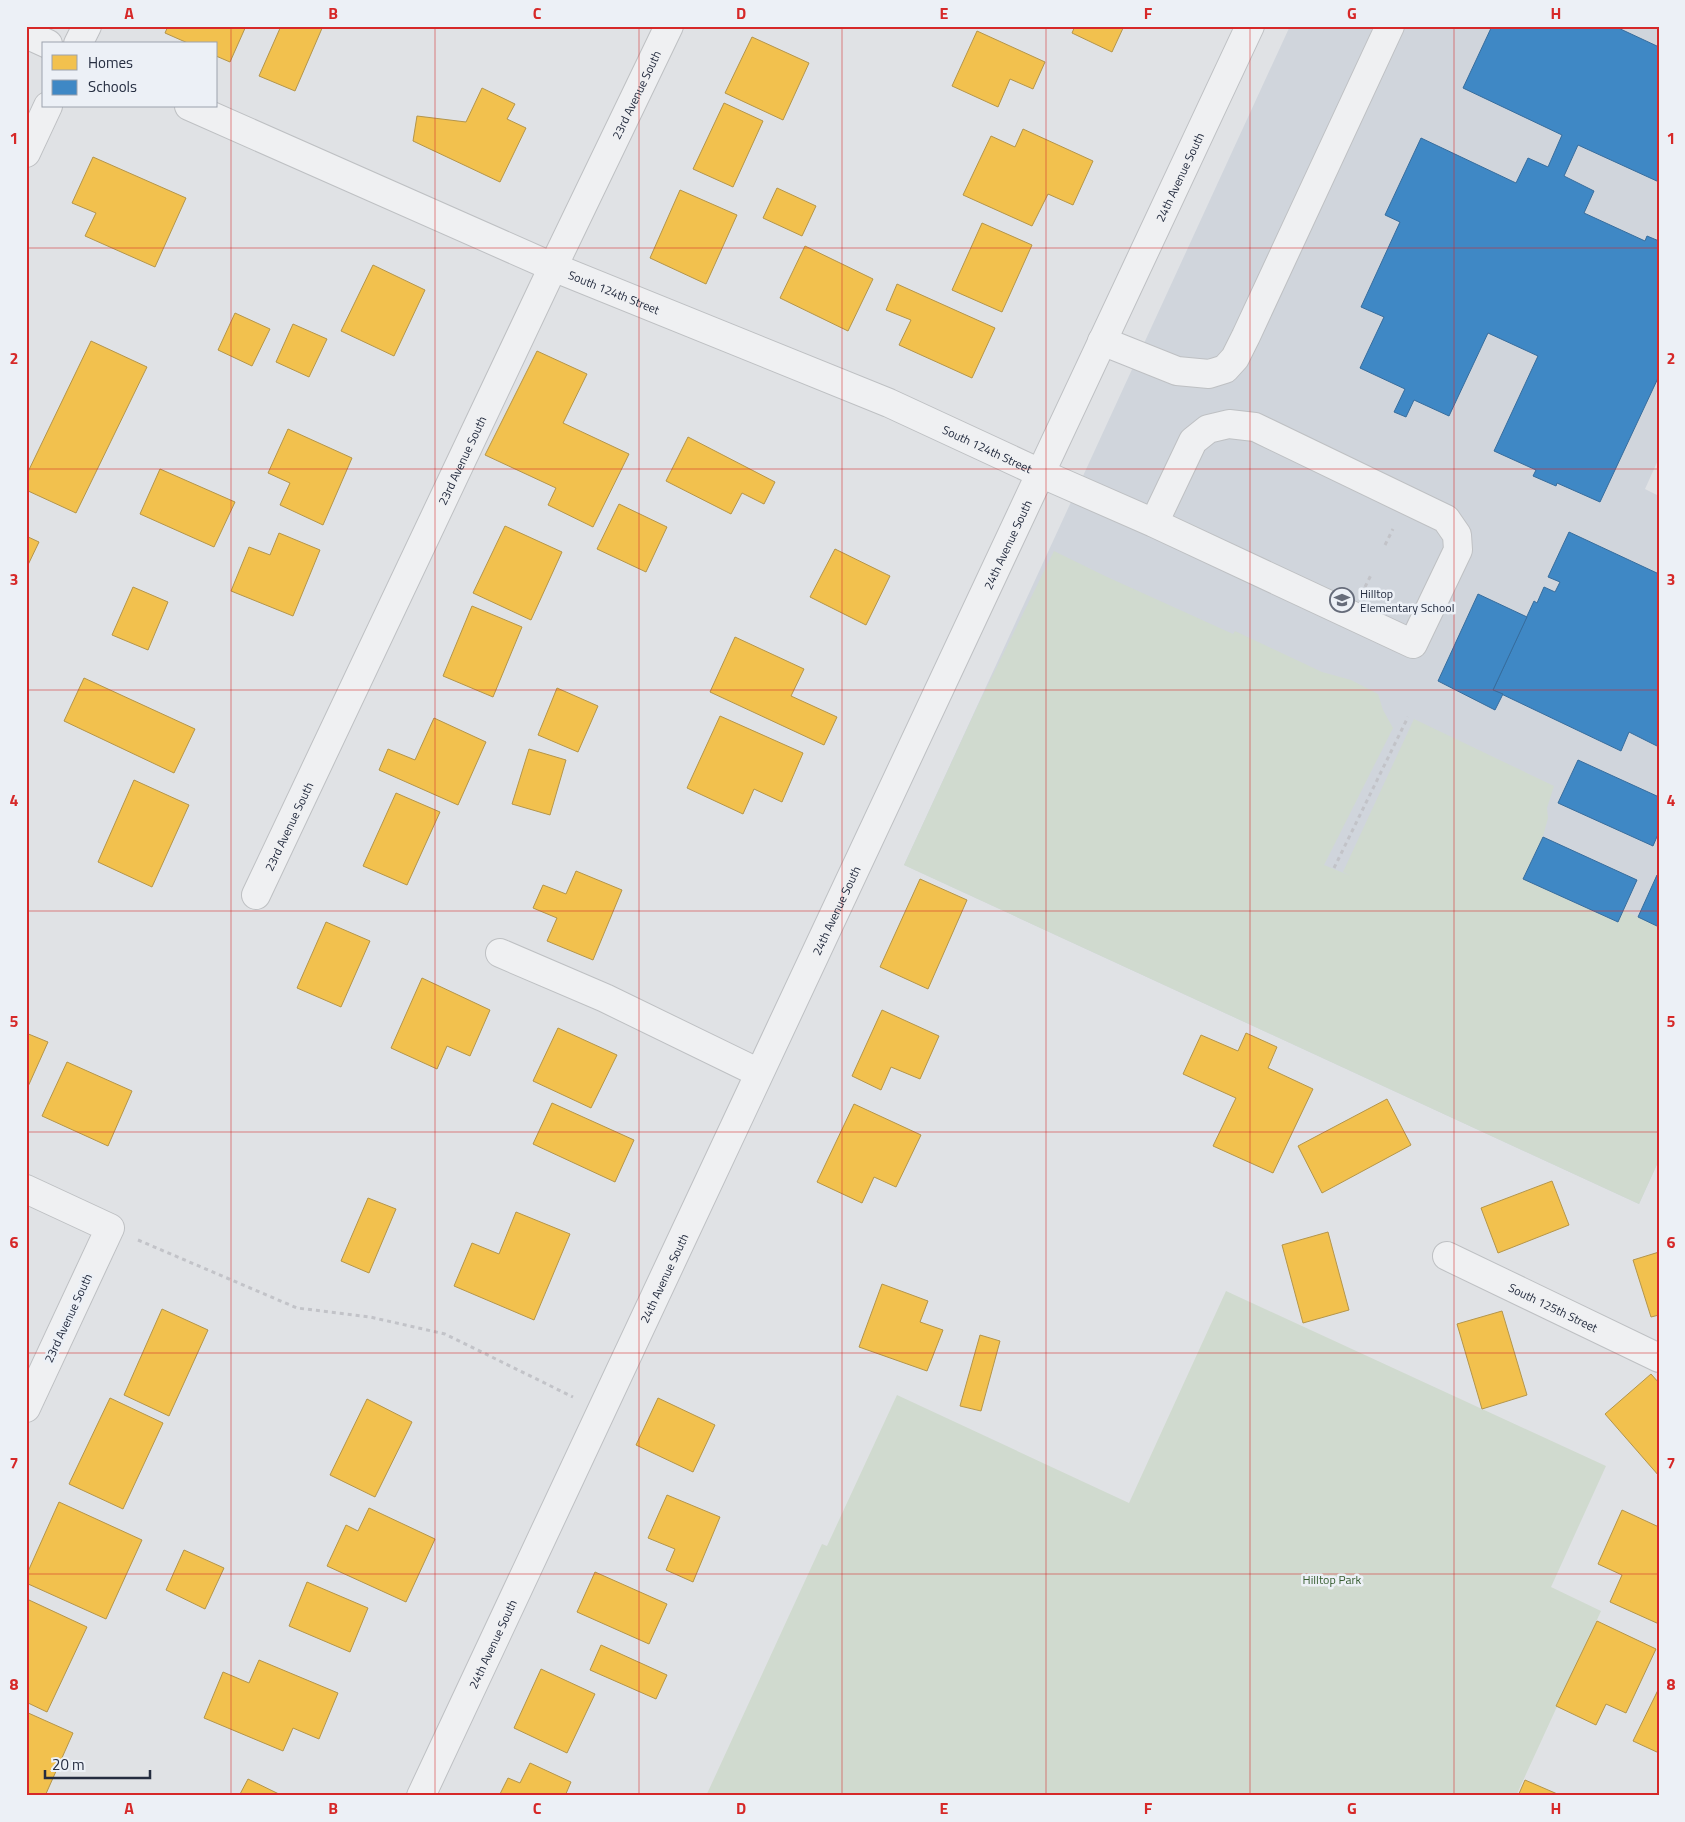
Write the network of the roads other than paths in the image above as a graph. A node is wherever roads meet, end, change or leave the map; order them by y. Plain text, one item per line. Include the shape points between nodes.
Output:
1 (87, 26) edge
2 (669, 26) edge
3 (1250, 26) edge
4 (1390, 26) edge
5 (26, 34) edge
6 (44, 42) edge
7 (79, 42) edge
8 (47, 108) edge
9 (194, 108) edge
10 (26, 153) edge
11 (553, 267) junction
12 (1102, 341) junction
13 (1040, 473) junction
14 (1154, 523) junction
15 (256, 894) dead end
16 (500, 953) dead end
17 (759, 1073) junction
18 (26, 1189) edge
19 (1447, 1256) dead end
20 (1659, 1358) edge
21 (26, 1408) edge
22 (421, 1796) edge

1 - 7 street
2 - 11 street, 23rd Avenue South
3 - 12 street, 24th Avenue South
4 - 12 street via 1246,336 1235,358 1225,369 1209,374 1177,372
5 - 6 street
8 - 10 street
9 - 11 street, South 124th Street
11 - 13 street, South 124th Street via 889,403
11 - 15 street, 23rd Avenue South
12 - 13 street, 24th Avenue South
13 - 14 street, South 124th Street
13 - 17 street, 24th Avenue South
14 - 14 street, South 124th Street via 1413,644 1458,550 1457,535 1446,518 1255,427 1229,424 1208,429 1193,441
16 - 17 street via 605,998
17 - 22 street, 24th Avenue South
18 - 21 street, 23rd Avenue South via 110,1228
19 - 20 street, South 125th Street

